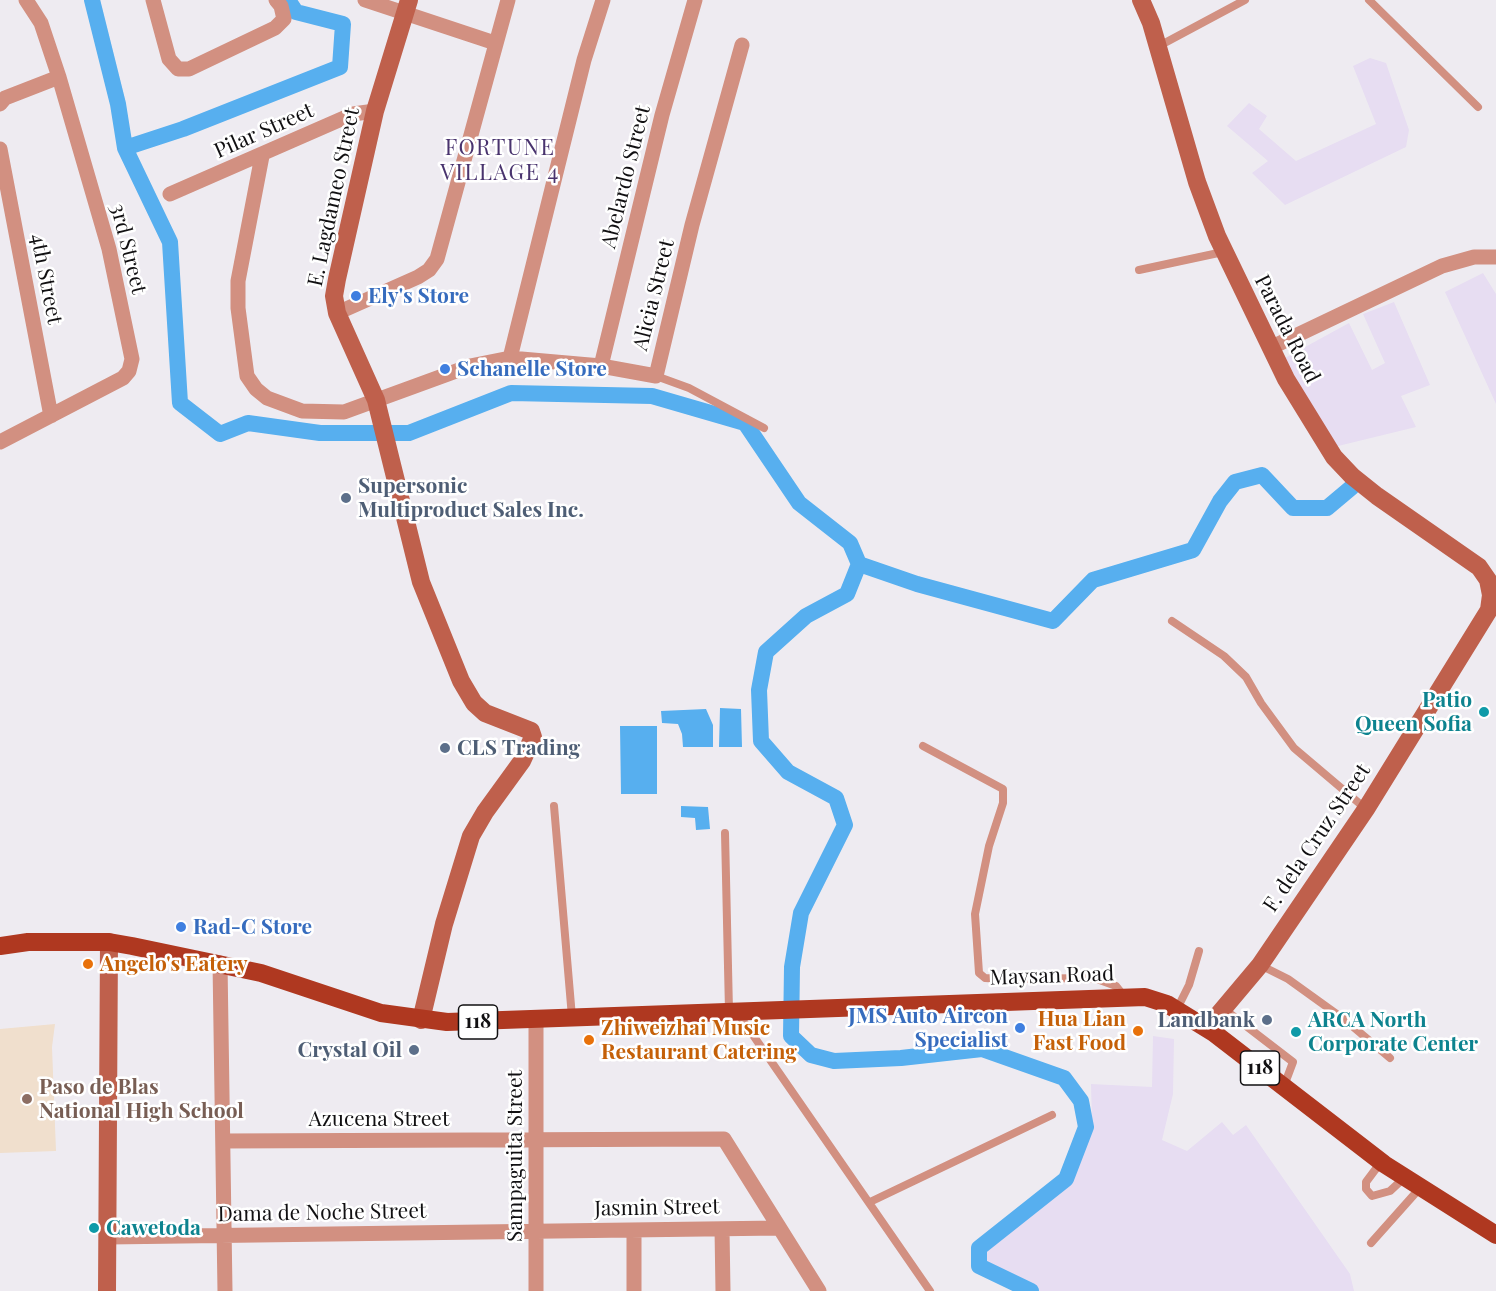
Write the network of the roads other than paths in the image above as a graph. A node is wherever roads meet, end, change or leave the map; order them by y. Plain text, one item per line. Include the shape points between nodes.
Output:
1 (26, 0) edge
2 (153, 0) edge
3 (276, 0) edge
4 (365, 0) edge
5 (508, 0) edge
6 (603, 0) edge
7 (695, 0) edge
8 (1141, 0) edge
9 (1245, 0) edge
10 (1369, 0) edge
11 (407, 7) edge
12 (495, 43) junction
13 (742, 45) dead end
14 (1158, 46) junction
15 (59, 77) junction
16 (0, 104) edge
17 (1478, 107) dead end
18 (375, 111) junction
19 (0, 149) edge
20 (262, 156) junction
21 (170, 194) dead end
22 (1224, 251) junction
23 (1496, 257) edge
24 (1140, 270) dead end
25 (337, 313) junction
26 (1270, 348) junction
27 (510, 358) junction
28 (601, 366) junction
29 (656, 376) junction
30 (379, 408) junction
31 (51, 416) junction
32 (764, 428) dead end
33 (0, 442) edge
34 (1492, 613) edge
35 (1172, 621) dead end
36 (923, 746) dead end
37 (554, 806) dead end
38 (1366, 809) junction
39 (725, 833) dead end
40 (109, 942) junction
41 (0, 946) edge
42 (1199, 951) dead end
43 (220, 963) junction
44 (1260, 965) junction
45 (1124, 996) junction
46 (1177, 1010) junction
47 (732, 1011) junction
48 (572, 1019) junction
49 (421, 1020) junction
50 (536, 1020) junction
51 (1214, 1020) junction
52 (1390, 1058) dead end
53 (1284, 1086) junction
54 (1052, 1115) dead end
55 (536, 1139) junction
56 (223, 1141) junction
57 (1382, 1162) junction
58 (1405, 1177) junction
59 (1421, 1187) junction
60 (870, 1202) junction
61 (722, 1228) junction
62 (779, 1228) junction
63 (634, 1230) junction
64 (536, 1231) junction
65 (1496, 1234) edge
66 (224, 1235) junction
67 (108, 1237) junction
68 (1371, 1243) dead end
69 (107, 1291) edge
70 (225, 1291) edge
71 (536, 1291) edge
72 (634, 1291) edge
73 (723, 1291) edge
74 (819, 1291) edge
75 (930, 1291) edge

1 - 15 street, 3rd Street via 41,23
2 - 3 street via 170,59 178,69 189,69 275,28 284,19
4 - 11 street
5 - 12 street
6 - 27 street via 584,60
7 - 28 street, Abelardo Street via 662,115
8 - 14 street, Parada Road
9 - 14 lane
10 - 17 lane
11 - 12 street
11 - 18 street, E. Lagdameo Street
12 - 25 street via 437,258 418,278
13 - 29 street, Alicia Street via 692,225
14 - 22 street, Parada Road via 1197,182
15 - 16 street via 5,98
15 - 31 street, 3rd Street via 109,249 132,359 123,378
18 - 20 street, Pilar Street via 353,114
18 - 25 street, E. Lagdameo Street via 337,279
19 - 31 street, 4th Street
20 - 21 street, Pilar Street
20 - 30 street, Alicia Street via 238,281 247,376 267,398 302,411
22 - 24 lane
22 - 26 street, Parada Road
23 - 26 street via 1474,257 1442,266
25 - 30 street, E. Lagdameo Street
26 - 34 street, Parada Road via 1334,457 1377,496 1479,567 1488,580
27 - 28 street, Alicia Street
27 - 30 street, Alicia Street via 470,366
28 - 29 street, Alicia Street
29 - 32 lane via 689,388
30 - 49 street, E. Lagdameo Street via 420,582 461,681 474,703 485,712 533,734 522,761 471,836
31 - 33 street, 3rd Street
34 - 38 street, F. dela Cruz Street
35 - 38 lane via 1224,656 1246,677 1294,748
36 - 45 lane via 1003,789 1003,803 989,846 975,914 979,973 984,978 1001,979 1094,978 1116,986
37 - 48 lane
38 - 44 street, F. dela Cruz Street
39 - 47 lane
40 - 41 main road, 118
40 - 43 main road, 118
40 - 67 street
42 - 46 lane via 1190,985
43 - 49 main road, 118 via 381,1013
43 - 56 street
44 - 51 street, F. dela Cruz Street
44 - 52 lane via 1288,979
45 - 46 main road, Maysan Road / 118 via 1145,997
45 - 47 main road, Maysan Road / 118
46 - 51 main road, Maysan Road / 118
47 - 48 main road, Maysan Road / 118
47 - 60 lane
48 - 50 main road, Maysan Road / 118
49 - 50 main road, 118
50 - 55 street, Sampaguita Street
51 - 53 main road, Maysan Road / 118
51 - 53 lane via 1293,1062
53 - 57 main road, Maysan Road / 118
54 - 60 lane
55 - 56 street, Azucena Street
55 - 62 street, Azucena Street via 723,1139
55 - 64 street, Sampaguita Street
56 - 66 street
57 - 58 main road, Maysan Road / 118
57 - 58 lane via 1366,1182 1372,1196 1390,1191
58 - 59 main road, Maysan Road / 118
59 - 65 main road, Maysan Road / 118
59 - 68 lane
60 - 75 lane
61 - 62 street, Jasmin Street
61 - 63 street, Jasmin Street
61 - 73 street
62 - 74 street
63 - 64 street, Jasmin Street
63 - 72 street
64 - 66 street, Dama de Noche Street
64 - 71 street, Sampaguita Street
66 - 67 street, Dama de Noche Street
66 - 70 street
67 - 69 street

